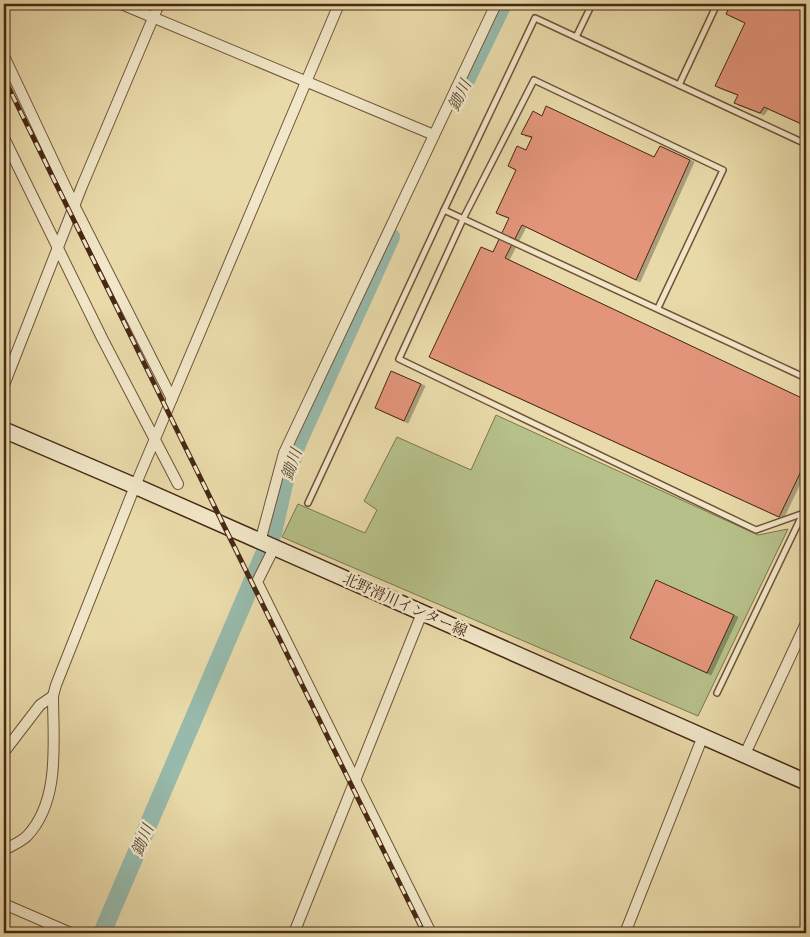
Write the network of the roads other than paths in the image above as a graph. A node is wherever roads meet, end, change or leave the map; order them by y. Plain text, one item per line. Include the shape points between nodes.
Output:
1 (121, 4) edge
2 (159, 4) edge
3 (339, 4) edge
4 (496, 4) edge
5 (592, 4) edge
6 (717, 4) edge
7 (153, 18) junction
8 (576, 37) junction
9 (4, 56) edge
10 (306, 80) junction
11 (679, 84) junction
12 (434, 135) junction
13 (4, 138) edge
14 (806, 144) edge
15 (74, 205) junction
16 (444, 210) junction
17 (464, 217) junction
18 (58, 248) junction
19 (658, 308) junction
20 (806, 378) edge
21 (4, 385) edge
22 (172, 399) junction
23 (4, 430) edge
24 (154, 441) junction
25 (178, 484) dead end
26 (135, 486) junction
27 (308, 503) dead end
28 (805, 510) edge
29 (260, 542) junction
30 (274, 548) junction
31 (422, 613) junction
32 (806, 623) edge
33 (718, 693) dead end
34 (53, 696) junction
35 (703, 736) junction
36 (4, 752) edge
37 (745, 754) junction
38 (355, 779) junction
39 (806, 782) edge
40 (4, 850) edge
41 (4, 904) edge
42 (71, 933) edge
43 (294, 933) edge
44 (432, 933) edge
45 (625, 933) edge

1 - 7 street
2 - 7 street
3 - 10 street
4 - 12 street
5 - 8 lane
6 - 11 lane
7 - 10 street
7 - 15 street
8 - 11 lane
8 - 16 lane via 535,18
9 - 15 street
10 - 12 street
10 - 22 street
11 - 14 lane
12 - 29 street via 284,453
13 - 18 street
15 - 18 street
15 - 22 street
16 - 17 lane
16 - 27 lane
17 - 19 lane
17 - 19 lane via 534,80 723,170
17 - 28 lane via 399,359 756,530
18 - 21 street
18 - 24 street
19 - 20 lane
22 - 24 street
23 - 26 main road, 北野滑川インター線
24 - 25 street
24 - 26 street
26 - 29 main road, 北野滑川インター線
26 - 34 street
28 - 33 lane
29 - 30 main road, 北野滑川インター線
30 - 31 main road, 北野滑川インター線
30 - 38 street via 257,582
31 - 35 main road, 北野滑川インター線
31 - 38 street
32 - 37 street
34 - 36 street via 40,705
34 - 40 street via 53,771 49,792 39,820 26,838
35 - 37 main road, 北野滑川インター線
35 - 45 street
37 - 39 main road, 北野滑川インター線
38 - 43 street
38 - 44 street
41 - 42 street

